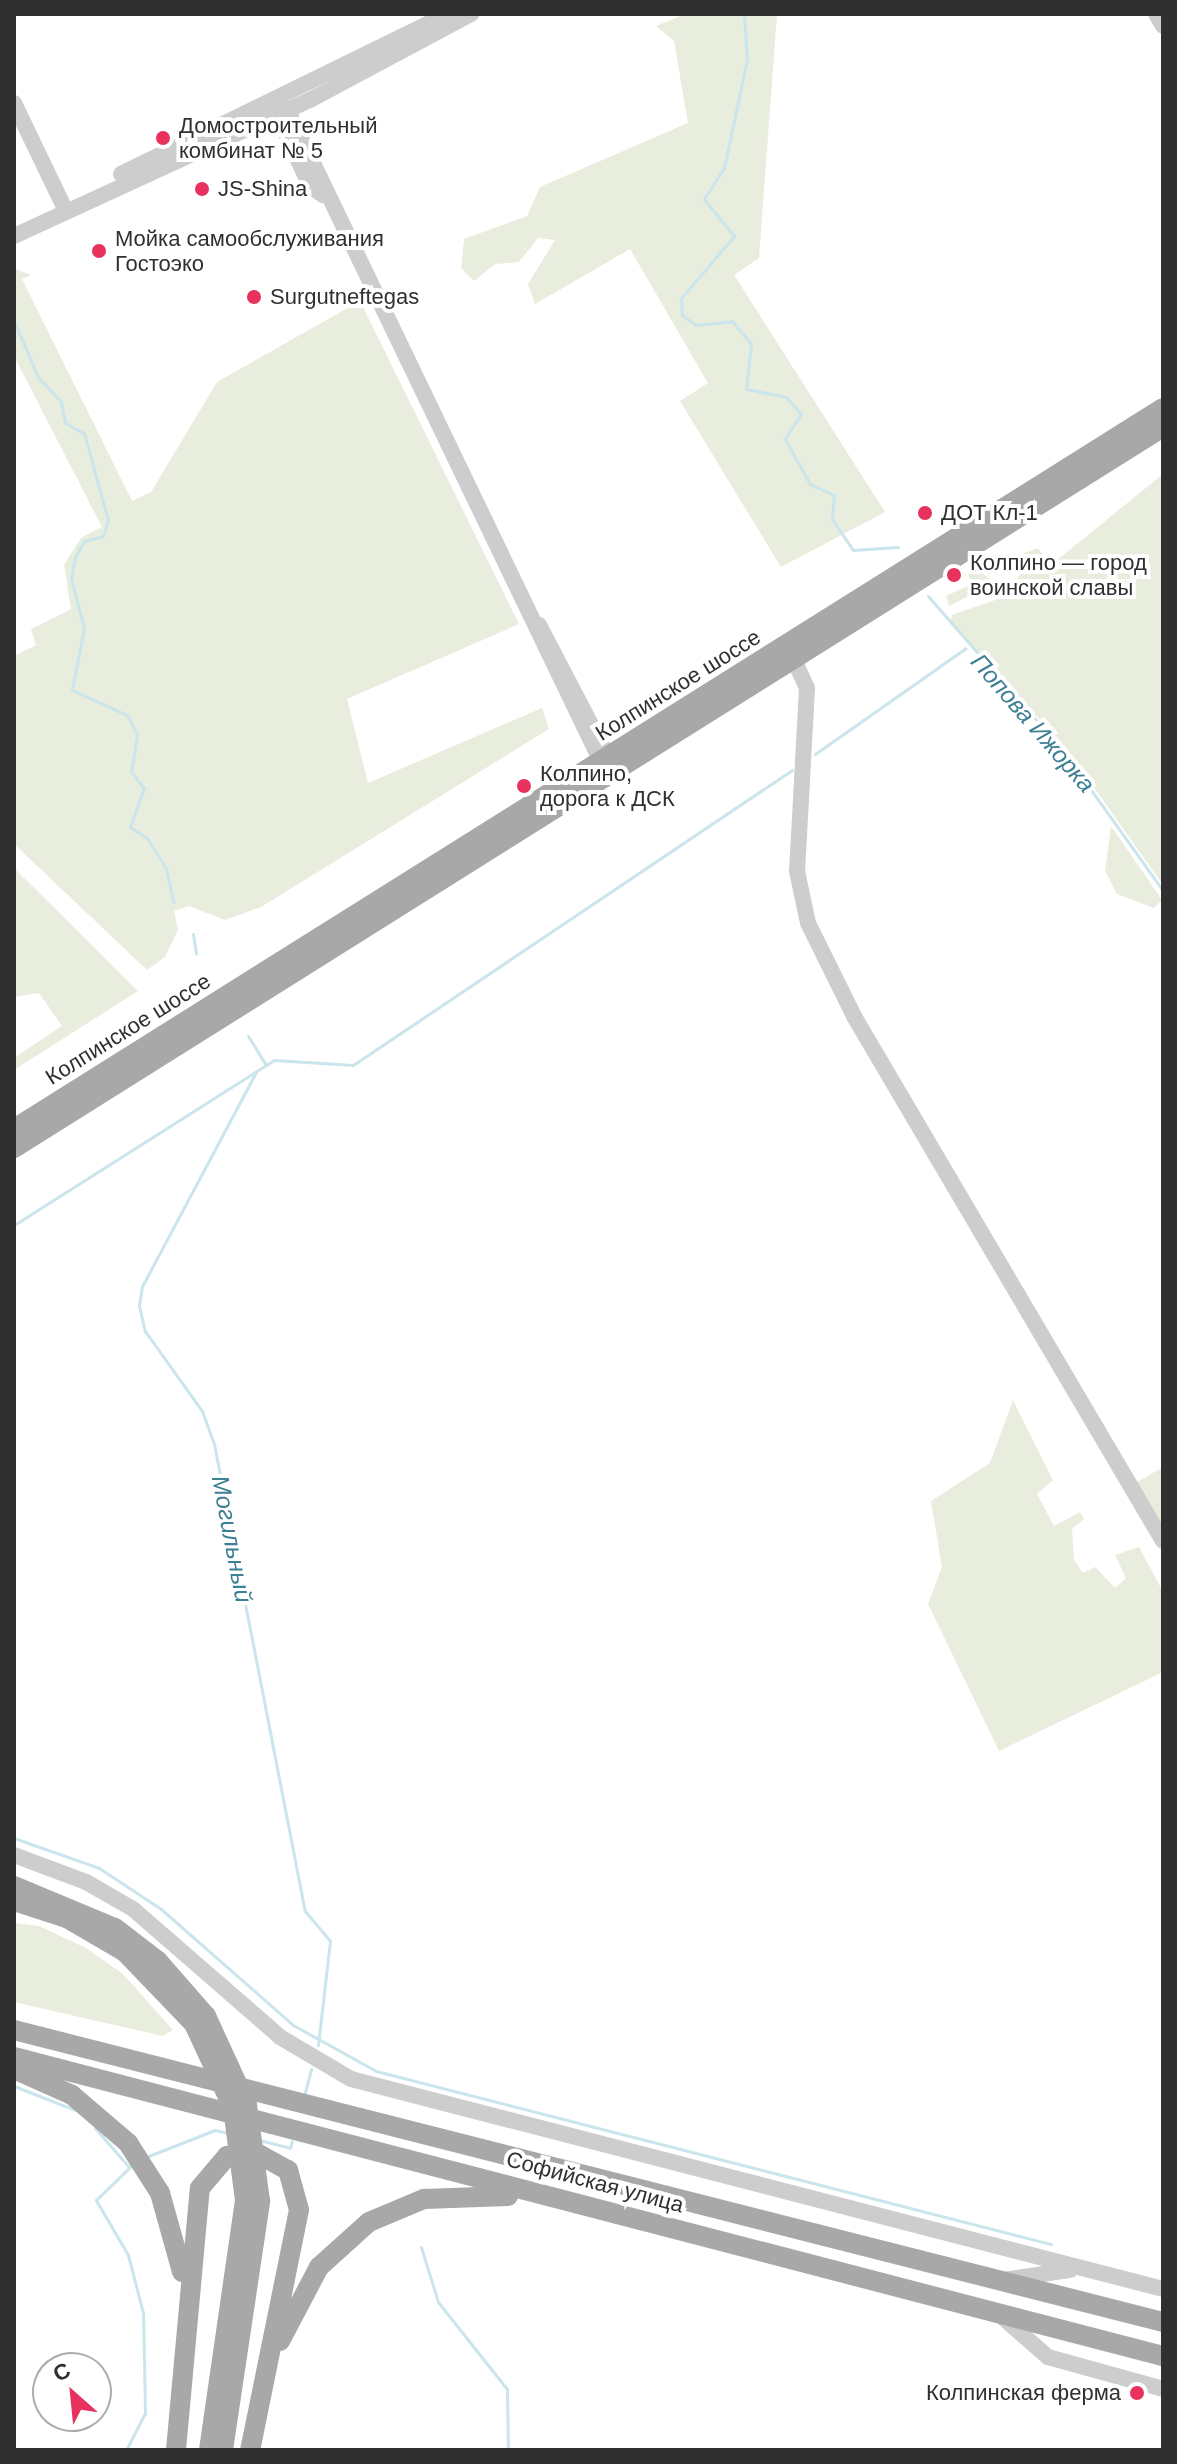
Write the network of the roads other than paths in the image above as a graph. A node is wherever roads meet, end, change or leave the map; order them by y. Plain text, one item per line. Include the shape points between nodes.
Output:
1 (448, 14) edge
2 (471, 14) edge
3 (1157, 14) edge
4 (1163, 26) edge
5 (14, 103) edge
6 (279, 110) junction
7 (64, 206) junction
8 (14, 224) edge
9 (14, 236) edge
10 (1163, 408) edge
11 (1163, 427) edge
12 (794, 660) junction
13 (606, 765) junction
14 (14, 1129) edge
15 (14, 1148) edge
16 (1163, 1541) edge
17 (14, 1855) edge
18 (14, 1886) edge
19 (14, 1901) edge
20 (200, 2020) junction
21 (14, 2030) edge
22 (14, 2057) edge
23 (14, 2069) edge
24 (253, 2201) junction
25 (650, 2220) junction
26 (864, 2244) junction
27 (1088, 2270) junction
28 (842, 2274) junction
29 (1003, 2280) junction
30 (1163, 2289) edge
31 (185, 2310) junction
32 (1000, 2315) junction
33 (1163, 2322) edge
34 (1163, 2356) edge
35 (1163, 2389) edge
36 (251, 2442) edge
37 (176, 2450) edge
38 (209, 2450) edge
39 (223, 2450) edge

1 - 6 street
2 - 6 street
3 - 4 street
5 - 7 street
6 - 7 street
6 - 13 street via 310,186 323,195
7 - 8 street
7 - 9 street
10 - 13 main road, Колпинское шоссе
11 - 12 main road, Колпинское шоссе
12 - 13 main road, Колпинское шоссе
12 - 16 street via 807,688 797,871 808,923 855,1018
13 - 14 main road, Колпинское шоссе
13 - 15 main road, Колпинское шоссе
17 - 27 street via 133,1909 280,2037 351,2079
18 - 20 main road via 115,1928 175,1977
19 - 20 main road via 106,1939
20 - 24 main road, bridge via 233,2108
21 - 26 main road, Софийская улица
22 - 25 main road, Софийская улица
23 - 31 main road via 89,2106 138,2156 172,2222
24 - 38 main road
24 - 39 main road
25 - 28 main road, Софийская улица
25 - 36 main road via 598,2218 483,2192 388,2212 345,2240 307,2284 284,2331
26 - 28 main road via 835,2258
26 - 29 main road, Софийская улица
27 - 29 street
27 - 30 street
28 - 32 main road, Софийская улица
29 - 33 main road, Софийская улица
31 - 36 main road via 207,2174 241,2153 278,2161 295,2182 299,2210
31 - 37 main road
32 - 34 main road, Софийская улица
32 - 35 street via 1048,2357

